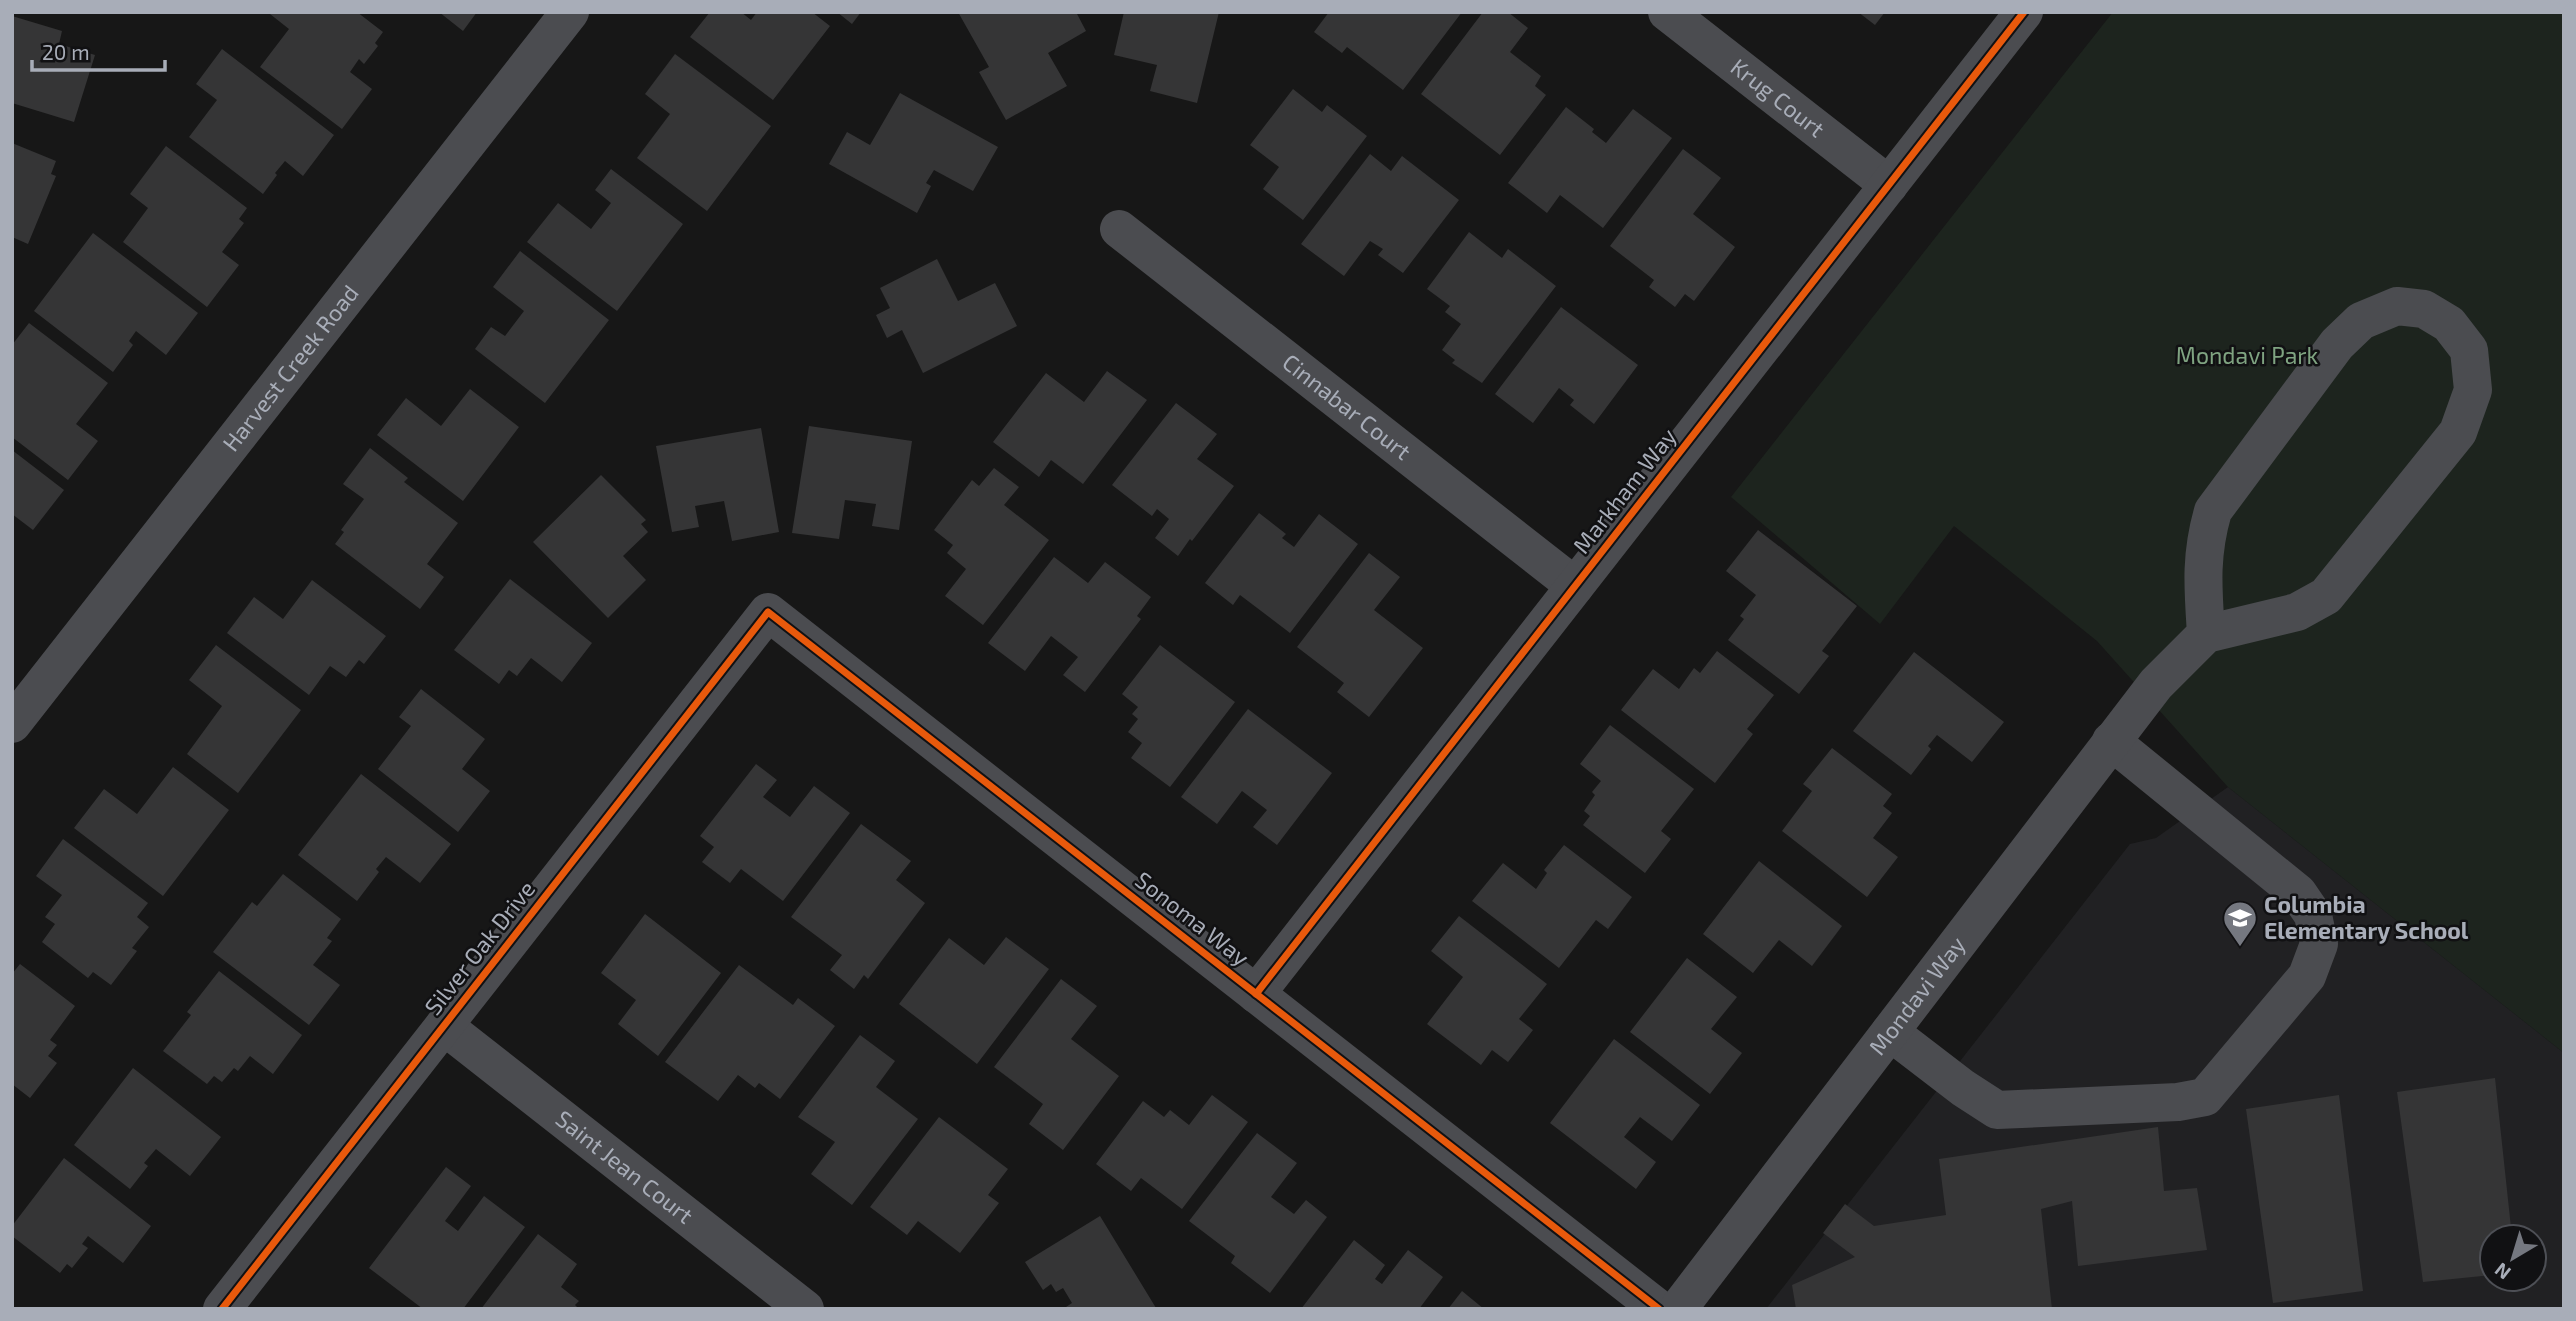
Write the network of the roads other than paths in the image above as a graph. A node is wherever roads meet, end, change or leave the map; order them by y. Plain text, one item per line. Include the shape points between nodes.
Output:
1 (570, 12) edge
2 (1667, 12) edge
3 (2024, 12) edge
4 (1889, 185) junction
5 (1119, 229) dead end
6 (1575, 586) junction
7 (768, 612) joint
8 (2206, 634) junction
9 (12, 724) edge
10 (2112, 741) junction
11 (1256, 994) junction
12 (444, 1026) junction
13 (1890, 1032) junction
14 (222, 1309) edge
15 (806, 1309) edge
16 (1659, 1309) edge
17 (1678, 1309) edge

1 - 9 street, Harvest Creek Road
2 - 4 street, Krug Court
3 - 4 street, Markham Way
4 - 6 street, Markham Way
5 - 6 street, Cinnabar Court
6 - 11 street, Markham Way
7 - 11 street, Sonoma Way
7 - 12 street, Silver Oak Drive
8 - 8 street via 2297,612 2326,596 2458,432 2473,390 2469,350 2449,324 2424,309 2397,306 2361,321 2337,344 2213,511 2202,568
8 - 10 street, Mondavi Way via 2156,684
10 - 13 street, Mondavi Way
10 - 13 street via 2298,893 2313,915 2319,944 2307,976 2205,1097 2178,1102 1997,1110
11 - 16 street, Sonoma Way
12 - 14 street, Silver Oak Drive
12 - 15 street, Saint Jean Court
13 - 17 street, Mondavi Way

